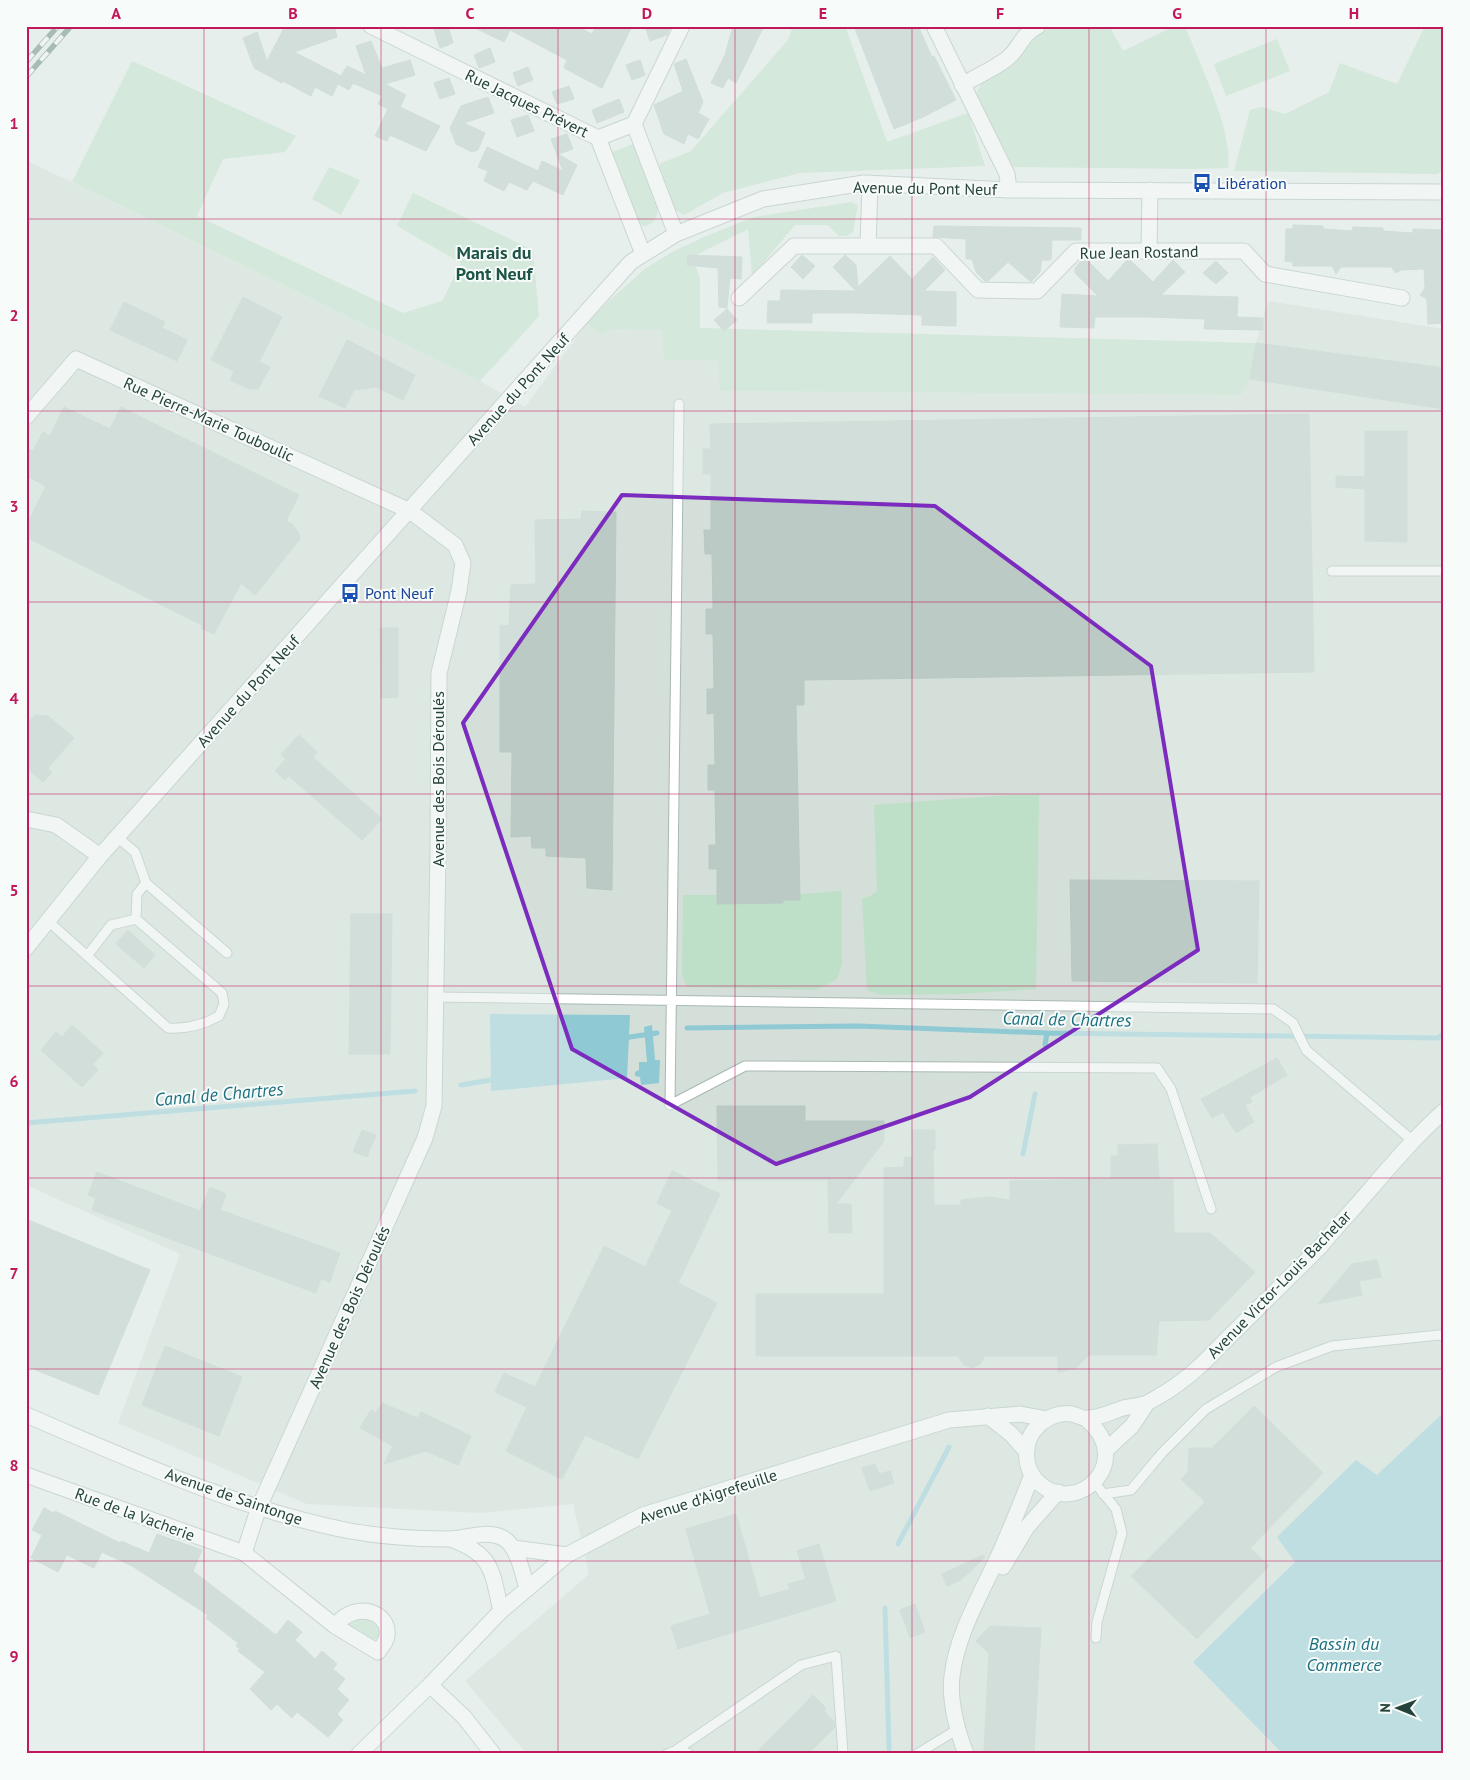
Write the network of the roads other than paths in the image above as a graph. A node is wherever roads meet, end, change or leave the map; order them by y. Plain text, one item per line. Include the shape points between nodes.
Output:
1 (371, 26) edge
2 (682, 26) edge
3 (934, 26) edge
4 (1038, 26) edge
5 (962, 85) junction
6 (634, 124) junction
7 (598, 138) junction
8 (870, 183) junction
9 (1009, 190) junction
10 (1150, 190) junction
11 (1444, 192) edge
12 (676, 234) junction
13 (868, 246) junction
14 (1149, 250) junction
15 (643, 254) junction
16 (739, 298) dead end
17 (1402, 298) dead end
18 (679, 404) dead end
19 (26, 417) edge
20 (410, 511) junction
21 (1332, 571) dead end
22 (1444, 571) edge
23 (26, 819) edge
24 (118, 837) junction
25 (100, 856) junction
26 (146, 883) junction
27 (136, 920) junction
28 (48, 921) junction
29 (26, 948) edge
30 (227, 953) dead end
31 (87, 956) junction
32 (436, 997) junction
33 (670, 1000) junction
34 (1444, 1111) edge
35 (1413, 1141) junction
36 (1210, 1209) dead end
37 (1444, 1336) edge
38 (1147, 1403) junction
39 (26, 1415) edge
40 (981, 1417) junction
41 (1047, 1419) junction
42 (1086, 1419) junction
43 (1106, 1450) junction
44 (1026, 1451) junction
45 (1032, 1475) junction
46 (26, 1476) edge
47 (1098, 1488) junction
48 (1058, 1492) junction
49 (258, 1508) junction
50 (451, 1539) junction
51 (513, 1548) junction
52 (244, 1553) junction
53 (567, 1555) junction
54 (527, 1589) junction
55 (501, 1612) junction
56 (334, 1626) dead end
57 (965, 1627) junction
58 (1096, 1638) dead end
59 (430, 1685) junction
60 (958, 1728) junction
61 (671, 1752) edge
62 (358, 1754) edge
63 (493, 1754) edge
64 (689, 1754) edge
65 (843, 1754) edge
66 (917, 1754) edge
67 (966, 1754) edge

1 - 7 street, Rue Jacques Prévert
2 - 6 street
3 - 5 street, Avenue du Pont Neuf
4 - 5 street via 1023,37 1008,58
5 - 9 street, Avenue du Pont Neuf via 1007,174
6 - 7 street
6 - 12 street
7 - 15 street, Rue Jacques Prévert
8 - 9 street, Avenue du Pont Neuf
8 - 12 street, Avenue du Pont Neuf via 763,199
8 - 13 street
9 - 10 street
10 - 11 street
10 - 14 street
12 - 15 street, Avenue du Pont Neuf
13 - 14 street, Rue Jean Rostand via 936,246 978,290 1037,291 1076,251
13 - 16 street, Rue Jean Rostand via 794,246
14 - 17 street, Rue Jean Rostand via 1244,251 1265,274
15 - 20 street, Avenue du Pont Neuf via 631,262
18 - 33 lane
19 - 20 street, Rue Pierre-Marie Touboulic via 76,359
20 - 24 street, Avenue du Pont Neuf
20 - 32 street, Avenue des Bois Déroulés via 455,545 463,563 439,672
21 - 22 lane
23 - 25 street via 56,825
24 - 25 street, Avenue du Pont Neuf
24 - 26 lane via 135,852
25 - 28 street, Avenue du Pont Neuf
26 - 27 lane via 137,894
26 - 30 lane
27 - 31 lane via 111,925
27 - 31 lane via 222,994 224,1004 220,1016 206,1023 168,1028
28 - 29 street, Avenue du Pont Neuf
28 - 31 lane
32 - 33 lane
32 - 49 street, Avenue des Bois Déroulés via 434,1106 425,1138
33 - 35 lane via 1273,1009 1293,1024 1306,1050
33 - 36 lane via 670,1105 745,1066 1157,1068 1171,1089
34 - 35 street, Avenue Victor-Louis Bachelar
35 - 38 street, Avenue Victor-Louis Bachelar via 1320,1247 1187,1377
37 - 47 lane via 1332,1346 1276,1367 1206,1409 1131,1490
38 - 42 street, Avenue Victor-Louis Bachelar
38 - 43 street, Avenue Victor-Louis Bachelar via 1132,1426
39 - 49 street, Avenue de Saintonge
40 - 41 street, Avenue d'Aigrefeuille via 1020,1414
40 - 44 street via 1011,1434
40 - 53 street, Avenue d'Aigrefeuille via 949,1420 643,1515
41 - 42 street via 1073,1414
41 - 44 street via 1037,1427
42 - 43 street via 1096,1427
43 - 47 street
44 - 45 street
45 - 48 street via 1048,1489
45 - 57 street via 1014,1523
46 - 52 street, Rue de la Vacherie
47 - 48 street
47 - 58 lane via 1116,1509 1122,1533 1096,1622
48 - 57 street via 1027,1527
49 - 50 street, Avenue de Saintonge via 376,1536
49 - 52 street
50 - 51 street, Avenue de Saintonge via 481,1534 502,1537
50 - 55 street, Avenue de Saintonge via 470,1546 482,1556 492,1572
51 - 53 street, Avenue de Saintonge
51 - 54 street
52 - 56 street, Rue de la Vacherie
53 - 54 street, Avenue d'Aigrefeuille
54 - 55 street, Avenue d'Aigrefeuille
55 - 59 street, Avenue d'Aigrefeuille
57 - 60 street via 952,1676 952,1700
59 - 62 street, Avenue d'Aigrefeuille
59 - 63 street via 464,1717
60 - 66 lane
60 - 67 street
61 - 64 lane via 681,1750
61 - 65 lane via 801,1664 836,1656

